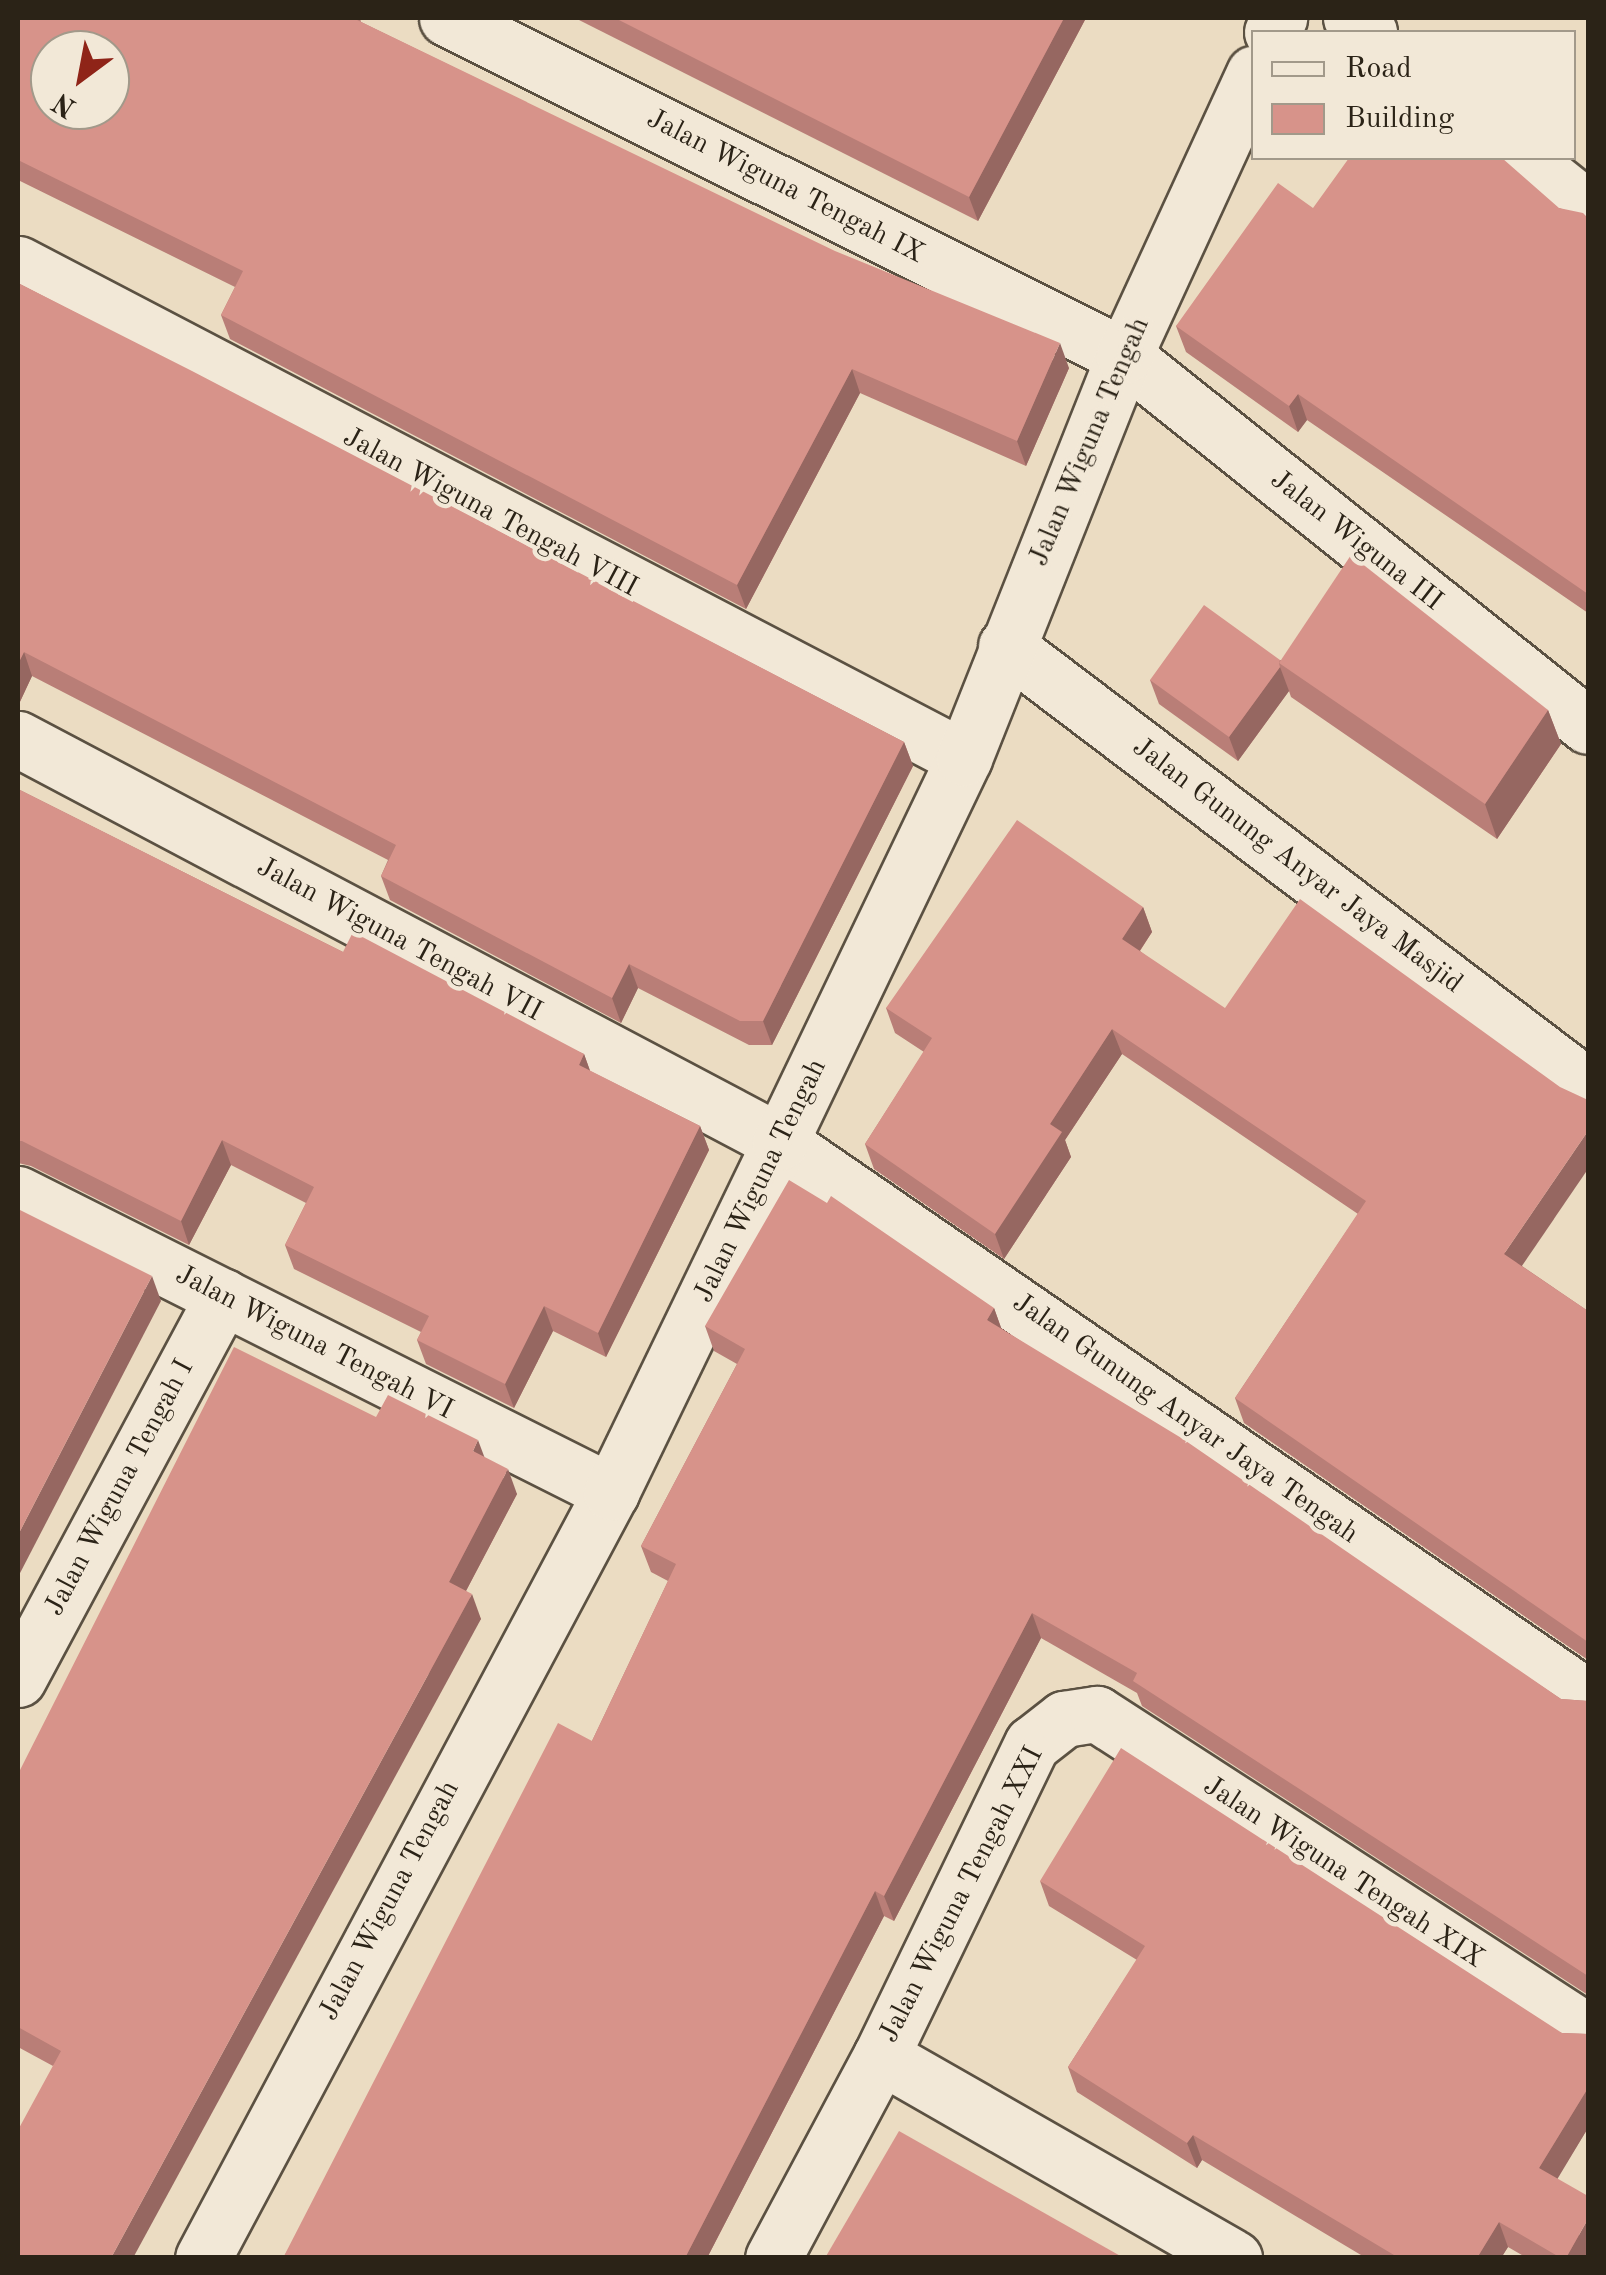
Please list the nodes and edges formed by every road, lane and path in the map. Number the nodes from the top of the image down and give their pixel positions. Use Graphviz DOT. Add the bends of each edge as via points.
graph roads {
  1 [pos="446,18"];
  2 [pos="1251,81"];
  3 [pos="1527,160"];
  4 [pos="1588,209"];
  5 [pos="18,264"];
  6 [pos="1124,356"];
  7 [pos="1006,646"];
  8 [pos="1588,726"];
  9 [pos="18,739"];
  10 [pos="964,758"];
  11 [pos="1588,1087"];
  12 [pos="780,1142"];
  13 [pos="18,1194"];
  14 [pos="223,1297"];
  15 [pos="611,1492"];
  16 [pos="21,1663"];
  17 [pos="1588,1698"];
  18 [pos="1097,1714"];
  19 [pos="1588,2032"];
  20 [pos="881,2056"];
  21 [pos="203,2258"];
  22 [pos="774,2258"];
  23 [pos="1234,2258"];
  1 -- 6 [label="street, Jalan Wiguna Tengah IX"];
  2 -- 6 [label="street, Jalan Wiguna Tengah"];
  3 -- 4 [label="street"];
  5 -- 10 [label="street, Jalan Wiguna Tengah VIII"];
  6 -- 7 [label="street, Jalan Wiguna Tengah"];
  6 -- 8 [label="street, Jalan Wiguna III"];
  7 -- 10 [label="street, Jalan Wiguna Tengah"];
  7 -- 11 [label="street, Jalan Gunung Anyar Jaya Masjid"];
  9 -- 12 [label="street, Jalan Wiguna Tengah VII"];
  10 -- 12 [label="street, Jalan Wiguna Tengah"];
  12 -- 15 [label="street, Jalan Wiguna Tengah"];
  12 -- 17 [label="street, Jalan Gunung Anyar Jaya Tengah"];
  13 -- 14 [label="street, Jalan Wiguna Tengah VI"];
  14 -- 15 [label="street, Jalan Wiguna Tengah VI"];
  14 -- 16 [label="street, Jalan Wiguna Tengah I"];
  15 -- 21 [label="street, Jalan Wiguna Tengah"];
  18 -- 19 [label="street, Jalan Wiguna Tengah XIX"];
  18 -- 20 [label="street, Jalan Wiguna Tengah XXI" via="1064,1719 1032,1744"];
  20 -- 22 [label="street, Jalan Wiguna Tengah XXI"];
  20 -- 23 [label="street, Jalan Wiguna Tengah XXI"];
}
